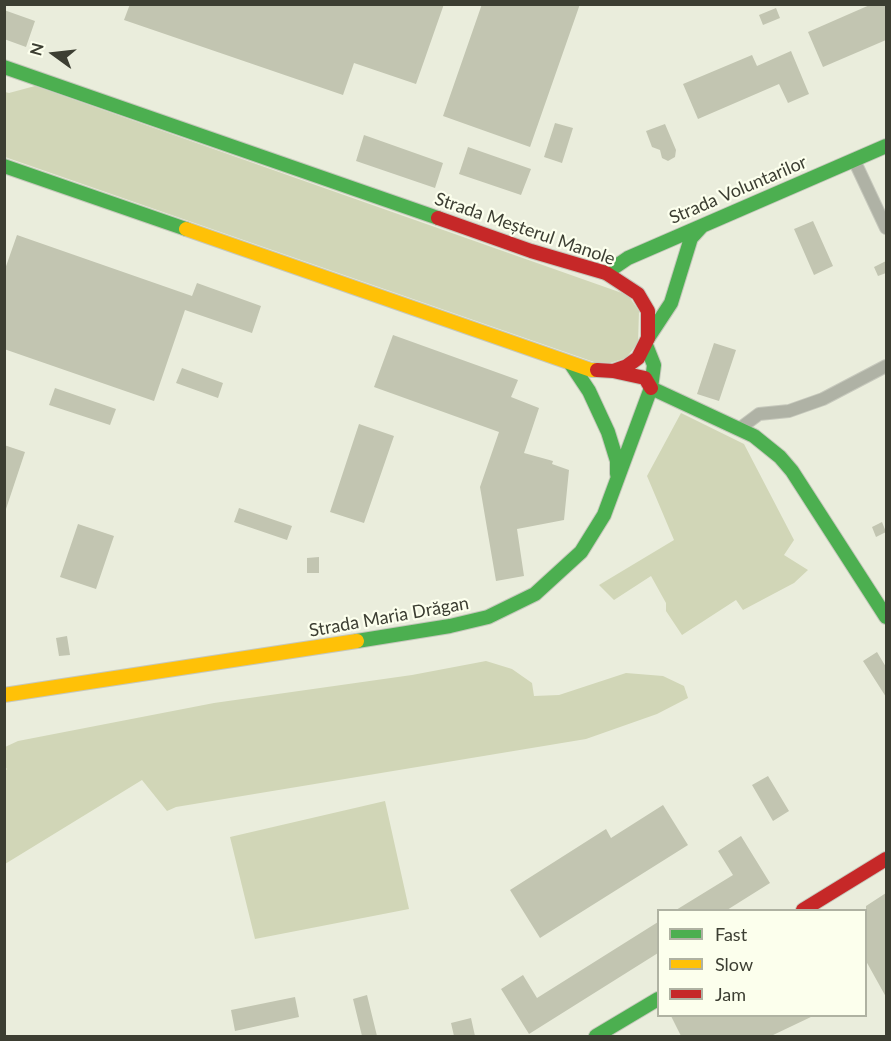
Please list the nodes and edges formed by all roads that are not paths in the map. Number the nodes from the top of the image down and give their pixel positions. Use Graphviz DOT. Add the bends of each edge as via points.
graph roads {
  1 [pos="4,67"];
  2 [pos="886,146"];
  3 [pos="854,160"];
  4 [pos="4,166"];
  5 [pos="702,225"];
  6 [pos="886,228"];
  7 [pos="606,273"];
  8 [pos="647,342"];
  9 [pos="570,364"];
  10 [pos="886,366"];
  11 [pos="613,371"];
  12 [pos="651,388"];
  13 [pos="739,429"];
  14 [pos="617,481"];
  15 [pos="886,617"];
  16 [pos="4,695"];
  17 [pos="886,860"];
  18 [pos="805,909"];
  19 [pos="657,1000"];
  20 [pos="596,1036"];
  1 -- 7 [label="main road, Strada Meșterul Manole" via="531,251"];
  2 -- 3 [label="main road, Strada Voluntarilor"];
  3 -- 5 [label="main road, Strada Voluntarilor"];
  3 -- 6 [label="street"];
  4 -- 9 [label="main road"];
  5 -- 7 [label="main road, Strada Voluntarilor" via="628,258"];
  5 -- 8 [label="main road" via="691,238 671,303"];
  7 -- 8 [label="main road, Strada Meșterul Manole" via="638,294 648,311"];
  8 -- 11 [label="main road" via="638,358"];
  8 -- 12 [label="main road, Strada Meșterul Manole" via="654,365"];
  9 -- 11 [label="main road"];
  9 -- 14 [label="main road" via="589,391 608,432 617,461"];
  10 -- 13 [label="street" via="823,399 789,411 759,414"];
  11 -- 12 [label="main road" via="645,378"];
  12 -- 13 [label="main road"];
  12 -- 14 [label="main road, Strada Maria Drăgan"];
  13 -- 15 [label="main road" via="772,449 792,471"];
  14 -- 16 [label="main road, Strada Maria Drăgan" via="595,531 565,568 535,594 488,617 381,638"];
  17 -- 18 [label="main road"];
  19 -- 20 [label="main road"];
}
